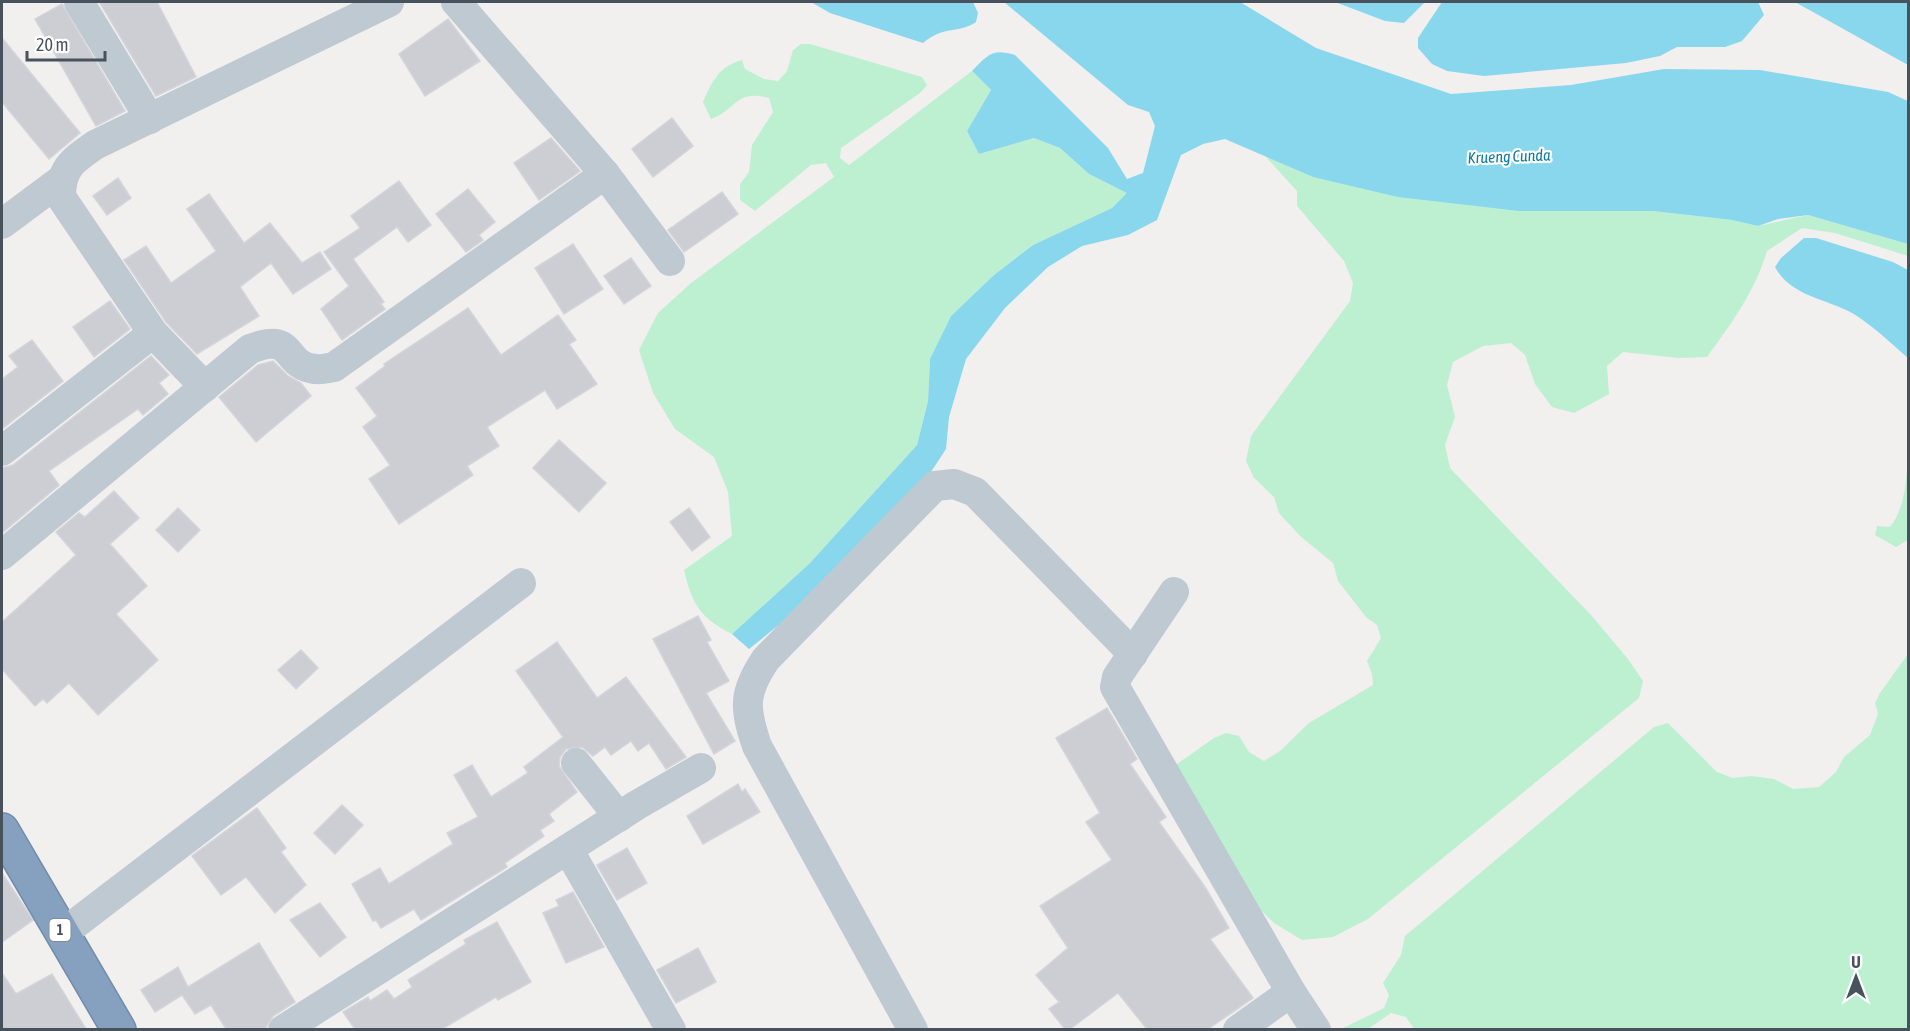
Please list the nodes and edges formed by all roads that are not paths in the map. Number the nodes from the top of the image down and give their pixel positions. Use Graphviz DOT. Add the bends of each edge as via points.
graph roads {
  1 [pos="79,2"];
  2 [pos="389,2"];
  3 [pos="456,2"];
  4 [pos="150,119"];
  5 [pos="605,174"];
  6 [pos="61,180"];
  7 [pos="2,224"];
  8 [pos="670,261"];
  9 [pos="153,333"];
  10 [pos="205,387"];
  11 [pos="2,452"];
  12 [pos="2,555"];
  13 [pos="521,583"];
  14 [pos="1174,592"];
  15 [pos="1133,654"];
  16 [pos="576,763"];
  17 [pos="701,768"];
  18 [pos="618,817"];
  19 [pos="568,849"];
  20 [pos="6,851"];
  21 [pos="62,934"];
  22 [pos="1291,992"];
  23 [pos="119,1029"];
  24 [pos="283,1029"];
  25 [pos="671,1029"];
  26 [pos="913,1029"];
  27 [pos="1238,1029"];
  28 [pos="1316,1029"];
  1 -- 4 [label="street"];
  2 -- 4 [label="street"];
  3 -- 5 [label="street"];
  4 -- 6 [label="street" via="95,145 72,161"];
  5 -- 8 [label="street"];
  5 -- 10 [label="street" via="334,367 315,369 299,364 283,345 269,342 250,349"];
  6 -- 7 [label="street"];
  6 -- 9 [label="street" via="61,197"];
  9 -- 10 [label="street"];
  9 -- 11 [label="street"];
  10 -- 12 [label="street"];
  13 -- 21 [label="street"];
  14 -- 15 [label="street"];
  15 -- 22 [label="street" via="1117,677 1115,687 1119,696"];
  15 -- 26 [label="street" via="975,492 954,484 935,486 766,659 756,674 746,699 746,715 757,746"];
  16 -- 18 [label="street"];
  17 -- 18 [label="street"];
  18 -- 19 [label="street"];
  19 -- 24 [label="street"];
  19 -- 25 [label="street"];
  20 -- 21 [label="highway, 1"];
  21 -- 23 [label="highway, 1"];
  22 -- 27 [label="street"];
  22 -- 28 [label="street"];
}
